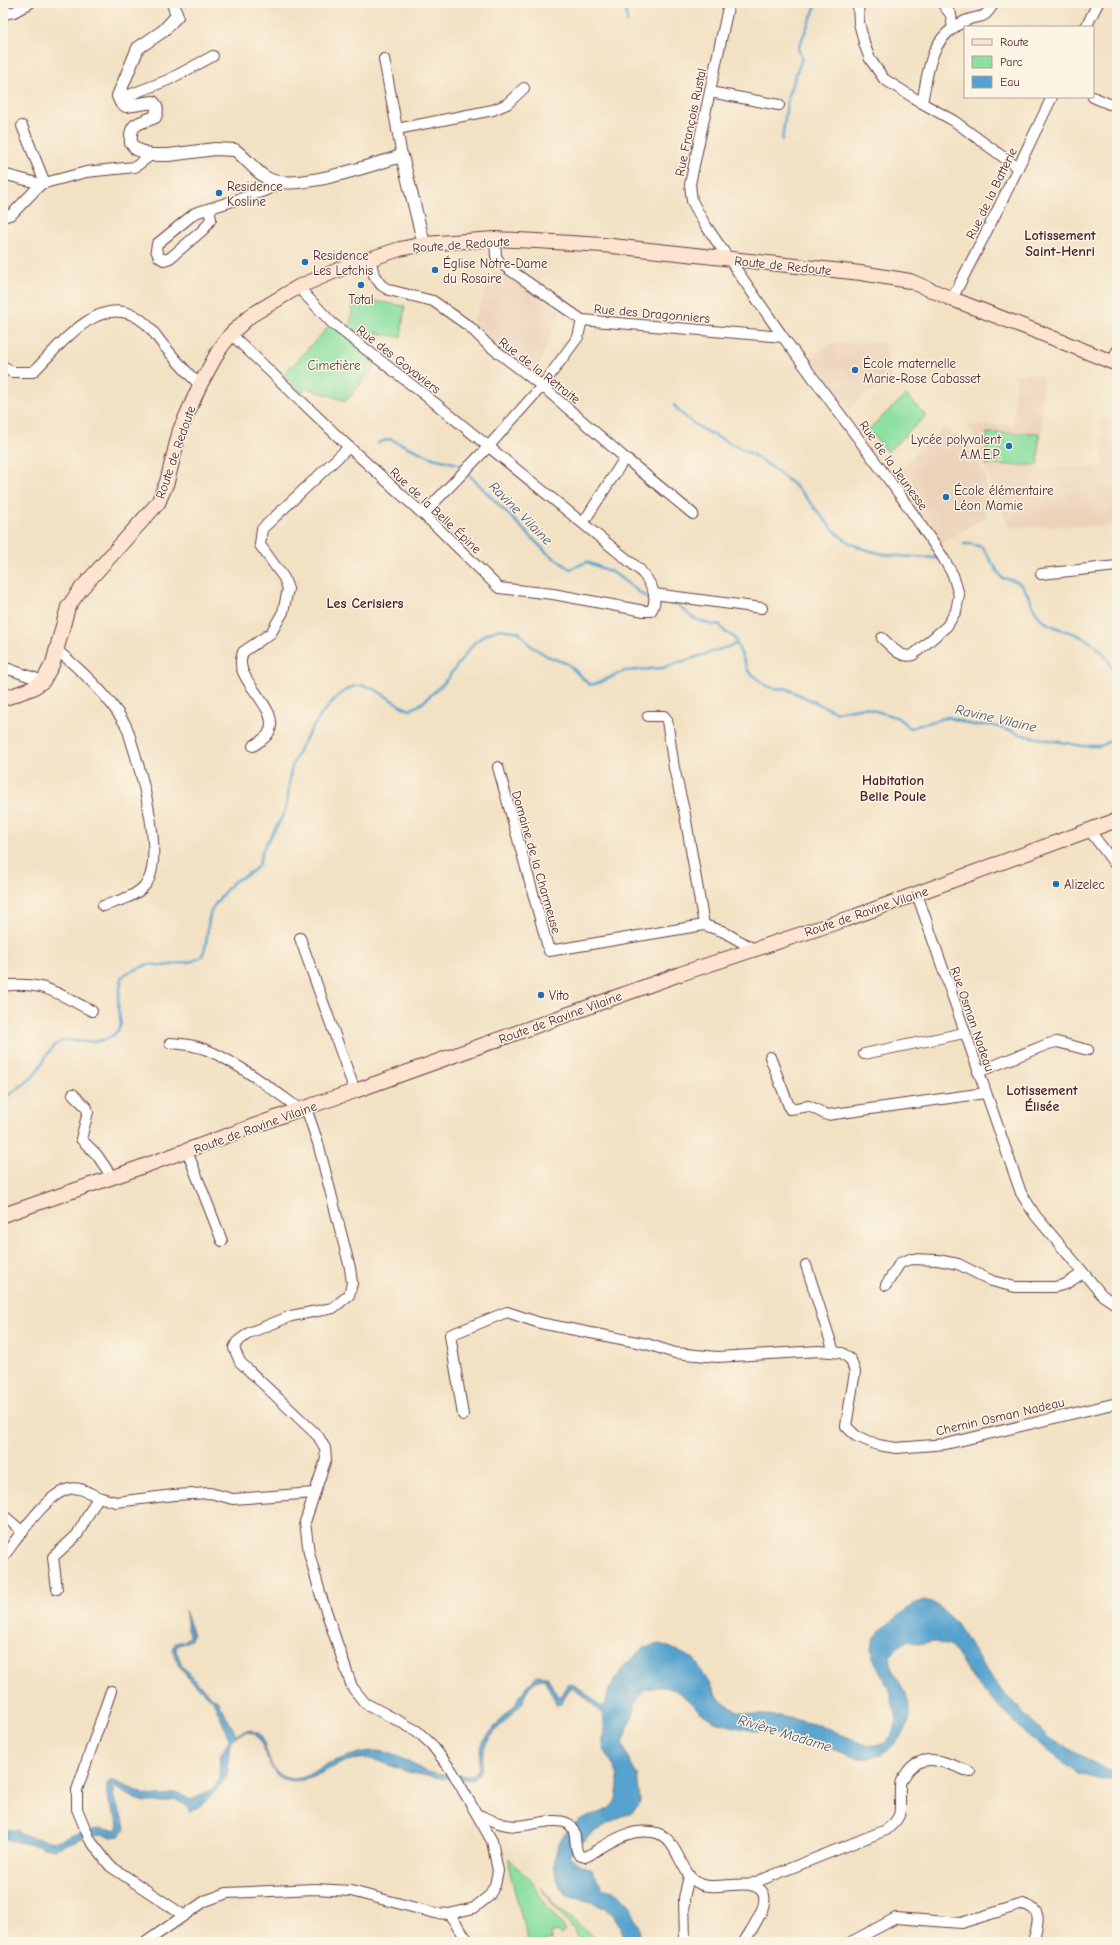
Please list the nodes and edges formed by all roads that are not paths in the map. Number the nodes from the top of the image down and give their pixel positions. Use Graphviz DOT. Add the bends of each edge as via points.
graph roads {
  1 [pos="30,3"];
  2 [pos="173,3"];
  3 [pos="729,3"];
  4 [pos="858,3"];
  5 [pos="942,3"];
  6 [pos="994,3"];
  7 [pos="1098,3"];
  8 [pos="3,14"];
  9 [pos="1086,26"];
  10 [pos="953,28"];
  11 [pos="214,56"];
  12 [pos="384,59"];
  13 [pos="524,88"];
  14 [pos="710,92"];
  15 [pos="1094,97"];
  16 [pos="1052,98"];
  17 [pos="119,99"];
  18 [pos="922,103"];
  19 [pos="1109,104"];
  20 [pos="779,105"];
  21 [pos="22,126"];
  22 [pos="397,129"];
  23 [pos="151,155"];
  24 [pos="402,156"];
  25 [pos="1018,168"];
  26 [pos="3,174"];
  27 [pos="43,184"];
  28 [pos="281,184"];
  29 [pos="209,209"];
  30 [pos="3,218"];
  31 [pos="495,239"];
  32 [pos="424,244"];
  33 [pos="370,259"];
  34 [pos="731,260"];
  35 [pos="298,286"];
  36 [pos="952,299"];
  37 [pos="582,320"];
  38 [pos="231,334"];
  39 [pos="783,337"];
  40 [pos="1116,359"];
  41 [pos="3,366"];
  42 [pos="200,385"];
  43 [pos="542,386"];
  44 [pos="349,447"];
  45 [pos="488,447"];
  46 [pos="625,458"];
  47 [pos="423,514"];
  48 [pos="693,514"];
  49 [pos="583,523"];
  50 [pos="1117,566"];
  51 [pos="1041,574"];
  52 [pos="654,594"];
  53 [pos="762,608"];
  54 [pos="882,638"];
  55 [pos="57,650"];
  56 [pos="3,667"];
  57 [pos="43,681"];
  58 [pos="3,699"];
  59 [pos="648,716"];
  60 [pos="253,746"];
  61 [pos="498,767"];
  62 [pos="1117,820"];
  63 [pos="1090,831"];
  64 [pos="1117,867"];
  65 [pos="916,894"];
  66 [pos="103,906"];
  67 [pos="704,925"];
  68 [pos="300,938"];
  69 [pos="754,949"];
  70 [pos="3,986"];
  71 [pos="92,1011"];
  72 [pos="964,1034"];
  73 [pos="170,1043"];
  74 [pos="1088,1050"];
  75 [pos="864,1054"];
  76 [pos="770,1057"];
  77 [pos="978,1072"];
  78 [pos="355,1092"];
  79 [pos="985,1093"];
  80 [pos="73,1094"];
  81 [pos="302,1109"];
  82 [pos="187,1151"];
  83 [pos="112,1177"];
  84 [pos="3,1215"];
  85 [pos="222,1241"];
  86 [pos="806,1265"];
  87 [pos="1083,1273"];
  88 [pos="886,1285"];
  89 [pos="1117,1305"];
  90 [pos="834,1352"];
  91 [pos="1117,1403"];
  92 [pos="463,1415"];
  93 [pos="314,1494"];
  94 [pos="98,1497"];
  95 [pos="3,1515"];
  96 [pos="23,1532"];
  97 [pos="3,1557"];
  98 [pos="57,1589"];
  99 [pos="111,1690"];
  100 [pos="970,1772"];
  101 [pos="478,1815"];
  102 [pos="689,1876"];
  103 [pos="751,1884"];
  104 [pos="449,1914"];
  105 [pos="184,1915"];
  106 [pos="146,1942"];
  107 [pos="469,1942"];
  108 [pos="686,1942"];
  109 [pos="744,1942"];
  110 [pos="850,1942"];
  111 [pos="1033,1942"];
  1 -- 8 [label="street" via="14,12"];
  2 -- 17 [label="street" via="177,16 163,31 138,48"];
  3 -- 14 [label="street, Rue François Rustal"];
  4 -- 18 [label="street" via="860,23 870,59 884,80"];
  5 -- 10 [label="street" via="951,15"];
  6 -- 10 [label="street" via="986,16 966,20"];
  7 -- 9 [label="street"];
  10 -- 18 [label="street" via="936,45 932,53"];
  11 -- 17 [label="street" via="168,80"];
  12 -- 22 [label="street"];
  13 -- 22 [label="street" via="507,104 493,110"];
  14 -- 20 [label="street"];
  14 -- 34 [label="street, Rue François Rustal" via="690,184 692,201"];
  15 -- 19 [label="street"];
  16 -- 25 [label="street, Rue de la Batterie"];
  17 -- 23 [label="street" via="121,104 126,106 153,102 157,106 158,112 155,117 135,124 130,134 131,143 136,150"];
  18 -- 25 [label="street" via="954,121"];
  21 -- 27 [label="street"];
  22 -- 24 [label="street"];
  23 -- 27 [label="street" via="135,168 86,172"];
  23 -- 28 [label="street" via="235,150 265,177"];
  24 -- 28 [label="street" via="309,182"];
  24 -- 32 [label="street"];
  25 -- 36 [label="street, Rue de la Batterie"];
  26 -- 27 [label="street"];
  27 -- 30 [label="street" via="12,214"];
  28 -- 29 [label="street"];
  29 -- 29 [label="street" via="211,219 204,229 174,256 164,260 159,257 157,244 192,215"];
  31 -- 32 [label="main road, Route de Redoute"];
  31 -- 34 [label="main road, Route de Redoute" via="603,245"];
  31 -- 37 [label="street" via="496,256 500,263"];
  32 -- 33 [label="main road, Route de Redoute"];
  33 -- 35 [label="main road, Route de Redoute"];
  33 -- 43 [label="street, Rue de la Retraite" via="374,275 381,285 389,290 432,301 470,327 487,344"];
  34 -- 36 [label="main road, Route de Redoute" via="861,273 910,281"];
  34 -- 39 [label="street, Rue de la Jeunesse"];
  35 -- 38 [label="main road, Route de Redoute" via="250,316"];
  35 -- 45 [label="street, Rue des Goyaviers" via="332,324"];
  36 -- 40 [label="main road, Route de Redoute"];
  37 -- 39 [label="street, Rue des Dragonniers"];
  37 -- 43 [label="street, Rue des Dragonniers" via="578,337"];
  38 -- 42 [label="main road, Route de Redoute"];
  38 -- 44 [label="street, Rue de la Belle Épine"];
  39 -- 54 [label="street, Rue de la Jeunesse" via="900,495 953,575 959,595 956,611 947,626 913,655 907,657"];
  41 -- 42 [label="street" via="12,372 33,372 70,333 92,318 108,312 128,314 145,323 182,368"];
  42 -- 55 [label="main road, Route de Redoute" via="180,430 167,482 158,503 80,590 68,607"];
  43 -- 45 [label="street, Rue des Dragonniers"];
  43 -- 46 [label="street, Rue de la Retraite"];
  44 -- 47 [label="street, Rue de la Belle Épine"];
  44 -- 60 [label="street" via="262,529 260,545 284,578 288,589 283,612 271,633 243,652 240,662 244,675 265,706 270,722 268,734"];
  45 -- 47 [label="street, Rue des Dragonniers"];
  45 -- 49 [label="street, Rue des Goyaviers"];
  46 -- 48 [label="street, Rue de la Retraite"];
  46 -- 49 [label="street"];
  47 -- 52 [label="street, Rue de la Belle Épine" via="499,588 553,594 644,611 650,611 654,604"];
  49 -- 52 [label="street, Rue des Goyaviers" via="640,570 649,581"];
  50 -- 51 [label="street"];
  52 -- 53 [label="street"];
  55 -- 57 [label="main road, Route de Redoute"];
  55 -- 66 [label="street" via="80,669 126,724 140,769 148,807 153,859 146,883 126,898"];
  56 -- 57 [label="street"];
  57 -- 58 [label="main road" via="33,688"];
  59 -- 67 [label="street" via="664,716 667,720"];
  61 -- 67 [label="street, Domaine de la Charmeuse" via="549,951"];
  62 -- 63 [label="main road, Route de Ravine Vilaine"];
  63 -- 64 [label="street"];
  63 -- 65 [label="main road, Route de Ravine Vilaine"];
  65 -- 69 [label="main road, Route de Ravine Vilaine"];
  65 -- 72 [label="street, Rue Osman Nadeau"];
  67 -- 69 [label="street" via="722,931"];
  68 -- 78 [label="street"];
  69 -- 78 [label="main road, Route de Ravine Vilaine" via="522,1030"];
  70 -- 71 [label="street" via="18,983 42,986"];
  72 -- 75 [label="street"];
  72 -- 77 [label="street, Rue Osman Nadeau"];
  73 -- 81 [label="street" via="192,1045 208,1050"];
  74 -- 77 [label="street" via="1057,1042"];
  76 -- 79 [label="street" via="790,1109 809,1106 827,1114"];
  77 -- 79 [label="street, Rue Osman Nadeau"];
  78 -- 81 [label="main road, Route de Ravine Vilaine"];
  79 -- 87 [label="street, Rue Osman Nadeau" via="1021,1193 1035,1215"];
  80 -- 83 [label="street" via="88,1112 81,1139 97,1155"];
  81 -- 82 [label="main road, Route de Ravine Vilaine"];
  81 -- 93 [label="street" via="318,1143 350,1268 352,1283 349,1295 333,1308 291,1316 249,1333 237,1342 234,1348 240,1362 318,1436 325,1448 326,1459"];
  82 -- 83 [label="main road, Route de Ravine Vilaine"];
  82 -- 85 [label="street"];
  83 -- 84 [label="main road, Route de Ravine Vilaine"];
  86 -- 90 [label="street"];
  87 -- 88 [label="street" via="1066,1284 1055,1287 1015,1287 992,1281 958,1264 910,1259 900,1263"];
  87 -- 89 [label="street, Rue Osman Nadeau" via="1102,1295"];
  90 -- 91 [label="street, Chemin Osman Nadeau" via="842,1352 851,1360 855,1372 846,1426 856,1436 878,1445 896,1448 946,1444"];
  90 -- 92 [label="street" via="819,1350 717,1357 675,1353 648,1344 540,1323 507,1312 450,1335"];
  93 -- 94 [label="street" via="233,1499 210,1493 116,1502"];
  93 -- 101 [label="street" via="305,1522 309,1553 352,1687 365,1703 416,1731 431,1744 452,1772"];
  94 -- 96 [label="street" via="79,1489 62,1491 48,1501"];
  94 -- 98 [label="street" via="77,1535 53,1557"];
  95 -- 96 [label="street"];
  96 -- 97 [label="street"];
  99 -- 105 [label="street" via="77,1790 77,1809 90,1840 110,1866"];
  100 -- 103 [label="street" via="936,1760 918,1762 901,1781 902,1810 895,1824 886,1830"];
  101 -- 102 [label="street" via="504,1825 518,1826 550,1821 566,1823 575,1834 575,1850 585,1857 624,1834 653,1832 666,1838"];
  101 -- 104 [label="street" via="492,1841 498,1871 495,1885 489,1896 474,1908"];
  102 -- 103 [label="street" via="700,1884 712,1886"];
  102 -- 108 [label="street" via="684,1898"];
  103 -- 109 [label="street" via="759,1887 764,1894 765,1903"];
  104 -- 105 [label="street" via="435,1913 351,1891 314,1889 227,1893 205,1901"];
  104 -- 107 [label="street"];
  105 -- 106 [label="street"];
  110 -- 111 [label="street" via="896,1918 961,1923 1023,1904 1032,1906 1037,1913 1038,1923"];
}
